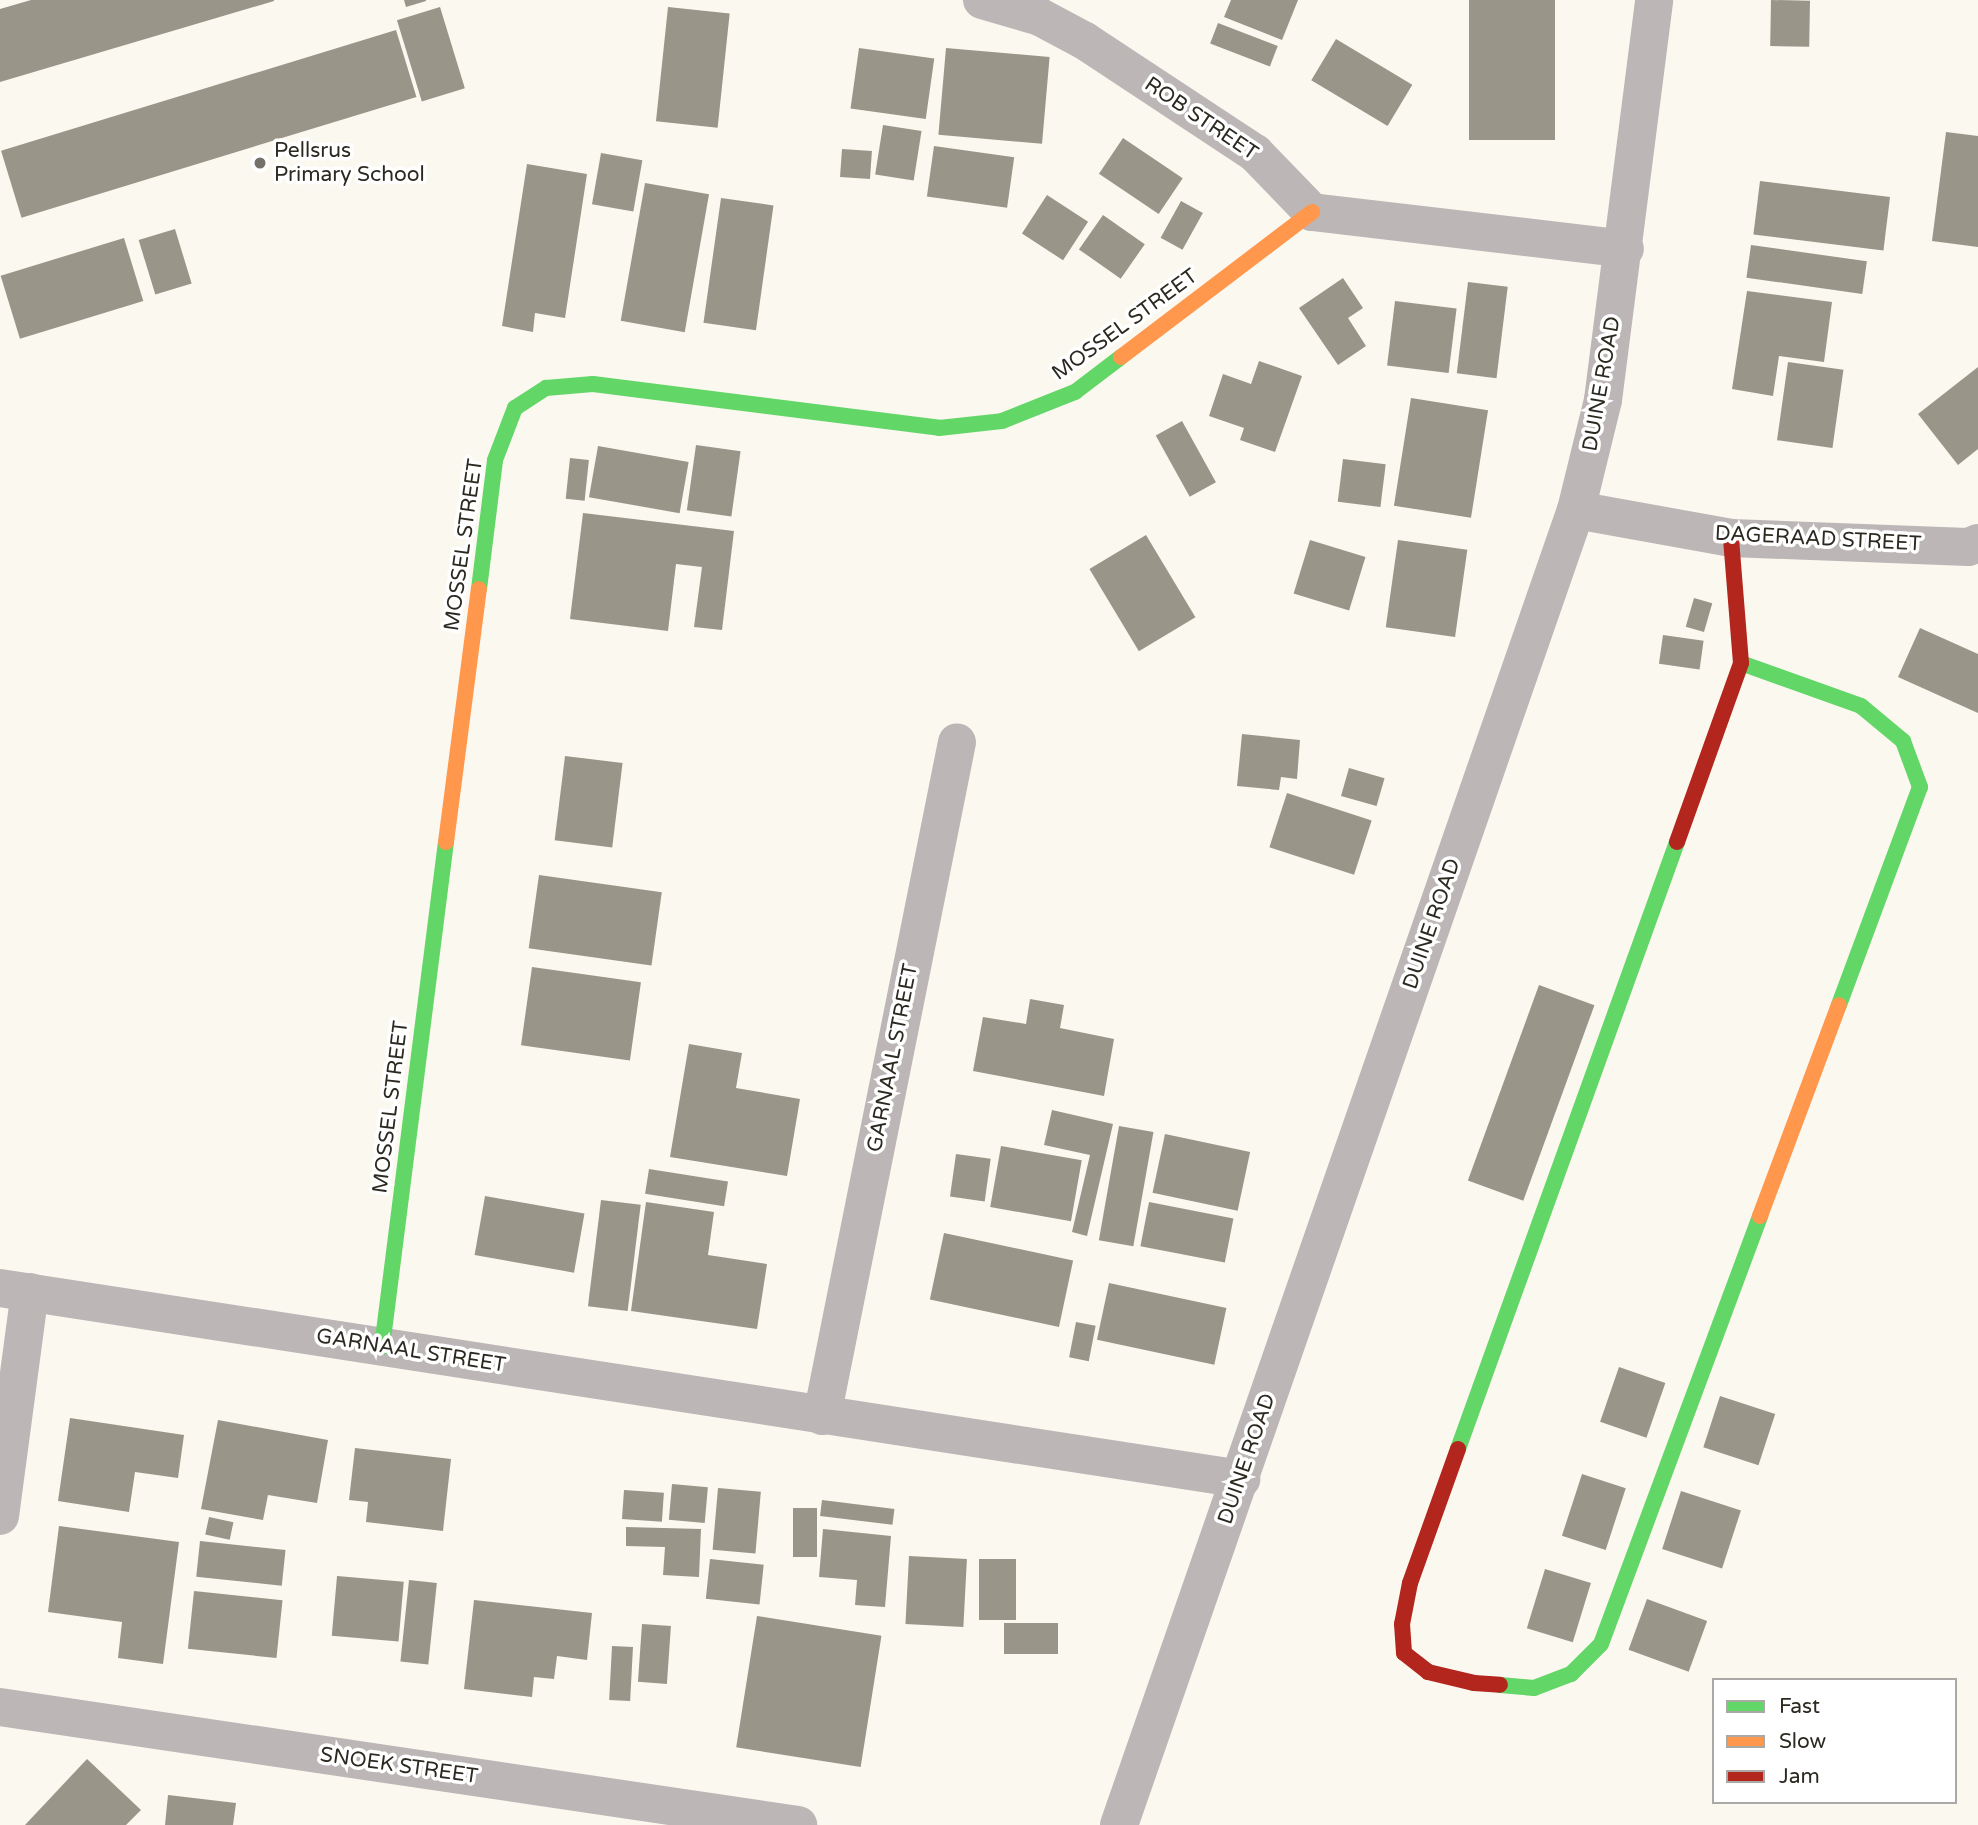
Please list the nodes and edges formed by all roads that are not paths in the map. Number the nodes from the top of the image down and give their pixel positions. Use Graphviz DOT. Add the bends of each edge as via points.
graph roads {
  1 [pos="982,0"];
  2 [pos="1654,0"];
  3 [pos="1312,212"];
  4 [pos="1625,249"];
  5 [pos="1576,510"];
  6 [pos="1731,538"];
  7 [pos="1978,543"];
  8 [pos="1741,663"];
  9 [pos="957,742"];
  10 [pos="15,1290"];
  11 [pos="382,1347"];
  12 [pos="822,1416"];
  13 [pos="1241,1479"];
  14 [pos="0,1516"];
  15 [pos="0,1707"];
  16 [pos="798,1825"];
  17 [pos="1119,1825"];
  1 -- 3 [label="street, ROB STREET" via="1040,17 1085,41 1255,153"];
  2 -- 4 [label="street, DUINE ROAD"];
  3 -- 4 [label="street"];
  3 -- 11 [label="street, MOSSEL STREET" via="1075,392 1002,421 939,428 593,384 546,388 515,408 495,460"];
  4 -- 5 [label="street, DUINE ROAD" via="1603,400"];
  5 -- 6 [label="street, DAGERAAD STREET"];
  5 -- 13 [label="street, DUINE ROAD"];
  6 -- 7 [label="street, DAGERAAD STREET" via="1968,547"];
  6 -- 8 [label="street"];
  8 -- 8 [label="street" via="1410,1583 1402,1623 1404,1653 1428,1672 1474,1683 1534,1688 1571,1674 1601,1644 1920,787 1903,741 1861,706"];
  9 -- 12 [label="street, GARNAAL STREET"];
  10 -- 11 [label="street, GARNAAL STREET"];
  10 -- 14 [label="street"];
  11 -- 12 [label="street, GARNAAL STREET"];
  12 -- 13 [label="street, GARNAAL STREET"];
  13 -- 17 [label="street, DUINE ROAD"];
  15 -- 16 [label="street, SNOEK STREET"];
}
